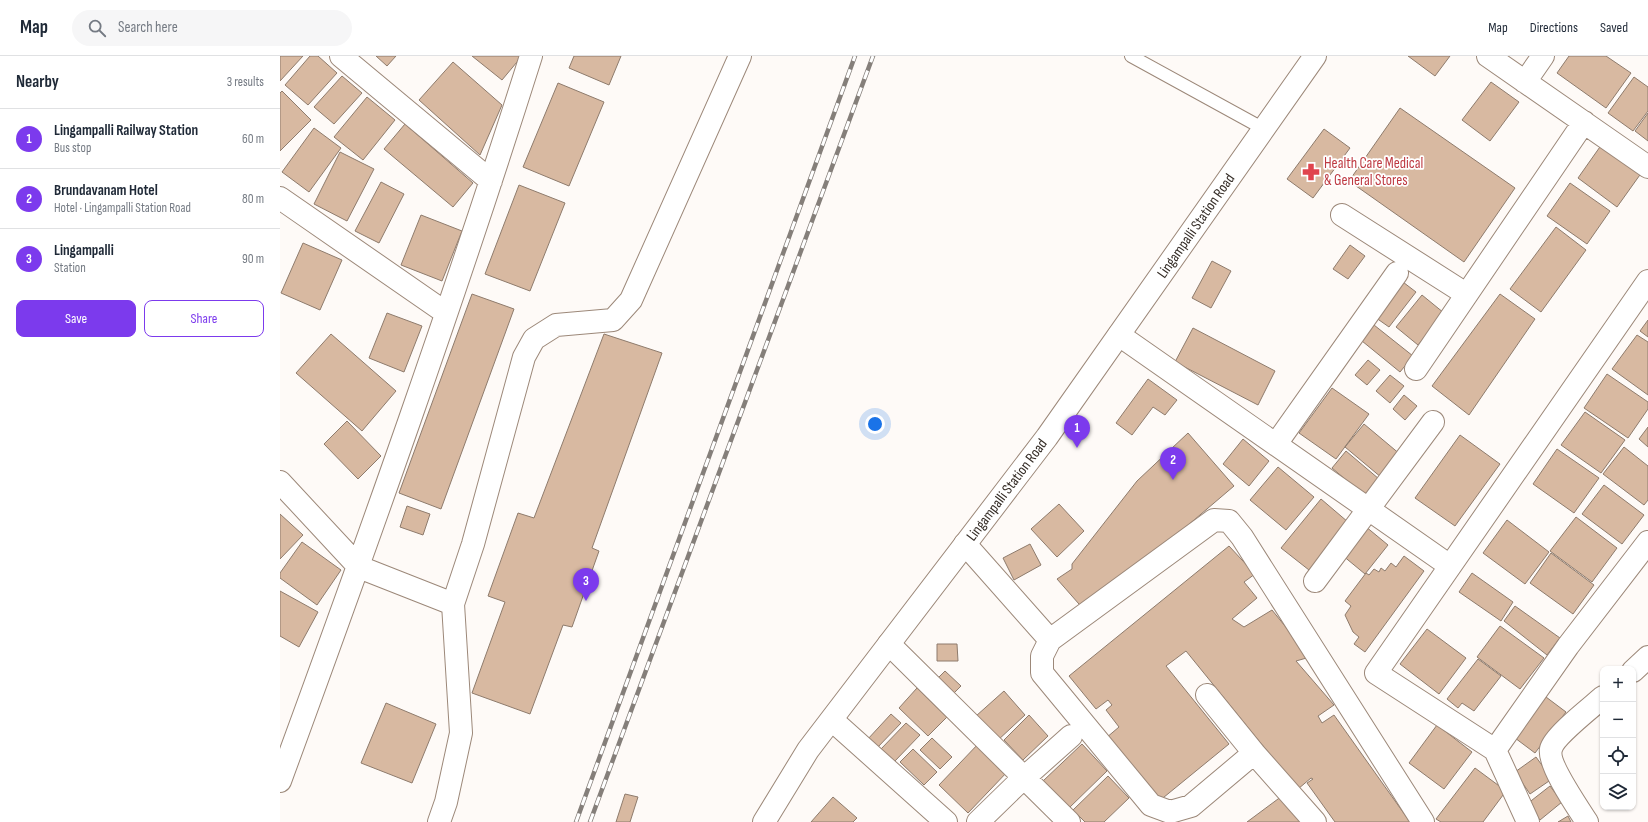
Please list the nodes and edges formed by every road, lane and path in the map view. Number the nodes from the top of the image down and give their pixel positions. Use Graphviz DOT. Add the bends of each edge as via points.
graph roads {
  1 [pos="341,56"];
  2 [pos="531,56"];
  3 [pos="740,56"];
  4 [pos="1131,56"];
  5 [pos="1315,56"];
  6 [pos="1488,56"];
  7 [pos="1543,56"];
  8 [pos="1525,82"];
  9 [pos="1584,122"];
  10 [pos="1264,129"];
  11 [pos="1648,167"];
  12 [pos="492,181"];
  13 [pos="280,198"];
  14 [pos="1342,215"];
  15 [pos="1397,273"];
  16 [pos="1648,281"];
  17 [pos="1466,294"];
  18 [pos="446,313"];
  19 [pos="1119,335"];
  20 [pos="1416,369"];
  21 [pos="1433,422"];
  22 [pos="1276,444"];
  23 [pos="280,482"];
  24 [pos="1369,509"];
  25 [pos="1648,542"];
  26 [pos="965,544"];
  27 [pos="1450,566"];
  28 [pos="359,567"];
  29 [pos="1315,581"];
  30 [pos="453,604"];
  31 [pos="1050,640"];
  32 [pos="889,644"];
  33 [pos="1648,657"];
  34 [pos="1636,668"];
  35 [pos="1208,695"];
  36 [pos="1600,700"];
  37 [pos="832,720"];
  38 [pos="1071,736"];
  39 [pos="1495,750"];
  40 [pos="1254,753"];
  41 [pos="1024,778"];
  42 [pos="280,781"];
  43 [pos="439,822"];
  44 [pos="764,822"];
  45 [pos="946,822"];
  46 [pos="978,822"];
  47 [pos="1069,822"];
  48 [pos="1315,822"];
  49 [pos="1423,822"];
  50 [pos="1528,822"];
  51 [pos="1586,822"];
  1 -- 12 [label="street"];
  2 -- 12 [label="street"];
  3 -- 30 [label="street" via="631,300 613,320 556,325 534,339 524,358 473,544"];
  4 -- 10 [label="lane"];
  5 -- 10 [label="street, Lingampalli Station Road"];
  6 -- 8 [label="street"];
  7 -- 8 [label="street"];
  8 -- 9 [label="street"];
  9 -- 11 [label="street"];
  9 -- 17 [label="street"];
  10 -- 19 [label="street, Lingampalli Station Road"];
  12 -- 18 [label="street"];
  13 -- 18 [label="street"];
  14 -- 17 [label="street"];
  15 -- 22 [label="street"];
  16 -- 27 [label="street"];
  17 -- 20 [label="street"];
  18 -- 28 [label="street"];
  19 -- 22 [label="street"];
  19 -- 26 [label="street, Lingampalli Station Road"];
  21 -- 24 [label="street"];
  22 -- 24 [label="street"];
  23 -- 28 [label="street"];
  24 -- 27 [label="street"];
  24 -- 29 [label="street"];
  25 -- 39 [label="street" via="1568,646"];
  26 -- 31 [label="street"];
  26 -- 32 [label="street, Lingampalli Station Road"];
  27 -- 39 [label="street" via="1376,672"];
  28 -- 30 [label="street"];
  28 -- 42 [label="street"];
  30 -- 43 [label="street" via="461,733"];
  31 -- 40 [label="street" via="1042,656 1042,673 1151,805 1170,812 1191,806"];
  31 -- 49 [label="street" via="1214,520 1229,521 1246,543"];
  32 -- 37 [label="street, Lingampalli Station Road"];
  32 -- 41 [label="street"];
  33 -- 34 [label="street"];
  35 -- 40 [label="street"];
  36 -- 51 [label="street" via="1567,729 1551,748 1551,759 1556,770"];
  37 -- 44 [label="street, Lingampalli Station Road" via="808,750"];
  37 -- 45 [label="street"];
  38 -- 41 [label="street"];
  39 -- 50 [label="street"];
  40 -- 48 [label="street"];
  41 -- 46 [label="street"];
  41 -- 47 [label="street"];
}
